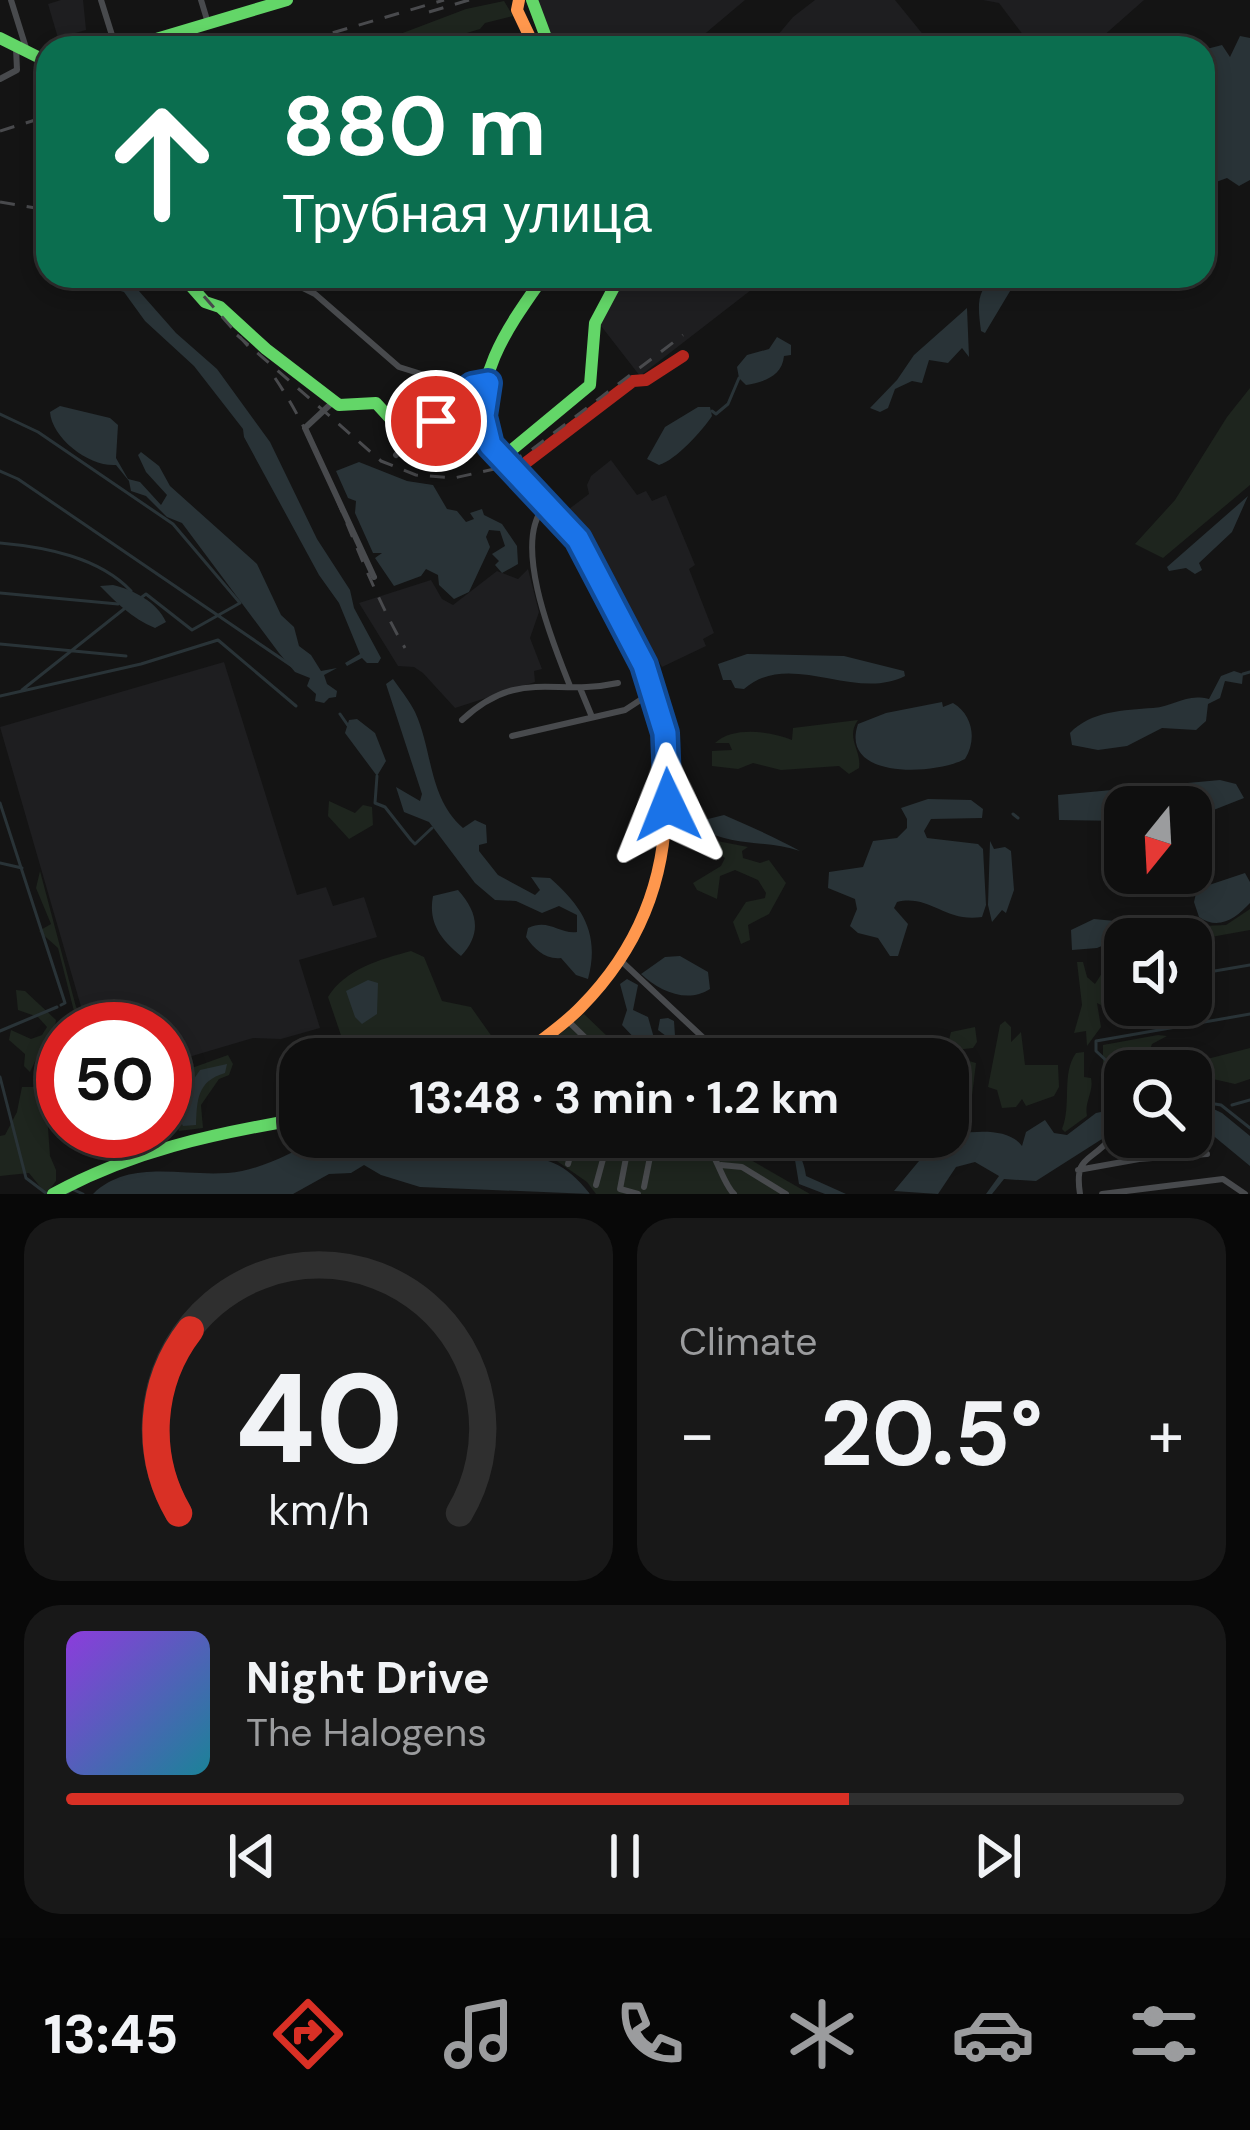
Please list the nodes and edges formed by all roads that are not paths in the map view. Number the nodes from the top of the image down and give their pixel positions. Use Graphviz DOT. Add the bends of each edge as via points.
graph roads {
  1 [pos="11,0"];
  2 [pos="101,0"];
  3 [pos="201,0"];
  4 [pos="287,0"];
  5 [pos="521,0"];
  6 [pos="532,0"];
  7 [pos="208,23"];
  8 [pos="112,36"];
  9 [pos="165,36"];
  10 [pos="535,36"];
  11 [pos="540,36"];
  12 [pos="0,38"];
  13 [pos="21,51"];
  14 [pos="36,57"];
  15 [pos="0,80"];
  16 [pos="193,288"];
  17 [pos="303,288"];
  18 [pos="536,288"];
  19 [pos="614,288"];
  20 [pos="683,356"];
  21 [pos="488,383"];
  22 [pos="459,398"];
  23 [pos="334,401"];
  24 [pos="409,439"];
  25 [pos="396,455"];
  26 [pos="502,458"];
  27 [pos="515,471"];
  28 [pos="547,504"];
  29 [pos="374,577"];
  30 [pos="617,682"];
  31 [pos="570,686"];
  32 [pos="580,688"];
  33 [pos="654,691"];
  34 [pos="592,717"];
  35 [pos="462,720"];
  36 [pos="512,736"];
  37 [pos="619,959"];
  38 [pos="568,1021"];
  39 [pos="548,1038"];
  40 [pos="585,1038"];
  41 [pos="704,1038"];
  42 [pos="279,1123"];
  43 [pos="1104,1146"];
  44 [pos="570,1158"];
  45 [pos="603,1158"];
  46 [pos="626,1158"];
  47 [pos="649,1158"];
  48 [pos="716,1158"];
  49 [pos="1153,1158"];
  50 [pos="568,1164"];
  51 [pos="721,1165"];
  52 [pos="1078,1170"];
  53 [pos="596,1185"];
  54 [pos="641,1191"];
  55 [pos="53,1194"];
  56 [pos="734,1194"];
  57 [pos="786,1194"];
  58 [pos="1080,1194"];
  59 [pos="1102,1194"];
  60 [pos="1245,1194"];
  1 -- 13 [label="street"];
  2 -- 8 [label="street"];
  3 -- 7 [label="street"];
  4 -- 7 [label="main road"];
  5 -- 10 [label="main road" via="518,10"];
  6 -- 11 [label="main road"];
  7 -- 9 [label="main road"];
  12 -- 13 [label="main road"];
  13 -- 14 [label="main road"];
  13 -- 15 [label="street" via="16,70"];
  16 -- 23 [label="main road"];
  17 -- 22 [label="street" via="399,367"];
  18 -- 21 [label="main road" via="503,339"];
  19 -- 26 [label="main road" via="595,323 590,385"];
  20 -- 27 [label="main road" via="633,381"];
  21 -- 22 [label="street"];
  21 -- 26 [label="main road" via="485,431"];
  22 -- 24 [label="street"];
  23 -- 24 [label="main road" via="348,408 378,404"];
  23 -- 29 [label="street" via="305,430"];
  24 -- 25 [label="street"];
  26 -- 27 [label="main road"];
  27 -- 28 [label="main road"];
  28 -- 31 [label="street" via="538,514 532,560"];
  28 -- 33 [label="main road" via="588,555"];
  30 -- 32 [label="street"];
  31 -- 32 [label="street"];
  31 -- 35 [label="street" via="530,685 481,700"];
  32 -- 34 [label="street"];
  33 -- 34 [label="street" via="625,710"];
  33 -- 37 [label="main road" via="667,748 667,824 649,898"];
  34 -- 36 [label="street"];
  37 -- 38 [label="main road"];
  37 -- 41 [label="street"];
  38 -- 39 [label="main road"];
  38 -- 40 [label="street"];
  42 -- 55 [label="main road" via="149,1148"];
  43 -- 52 [label="street"];
  44 -- 50 [label="street"];
  45 -- 53 [label="street"];
  46 -- 54 [label="street" via="620,1189"];
  47 -- 54 [label="street"];
  48 -- 51 [label="street"];
  49 -- 52 [label="street"];
  51 -- 56 [label="street"];
  51 -- 57 [label="street" via="742,1167"];
  52 -- 58 [label="street"];
  59 -- 60 [label="street" via="1222,1179"];
}
